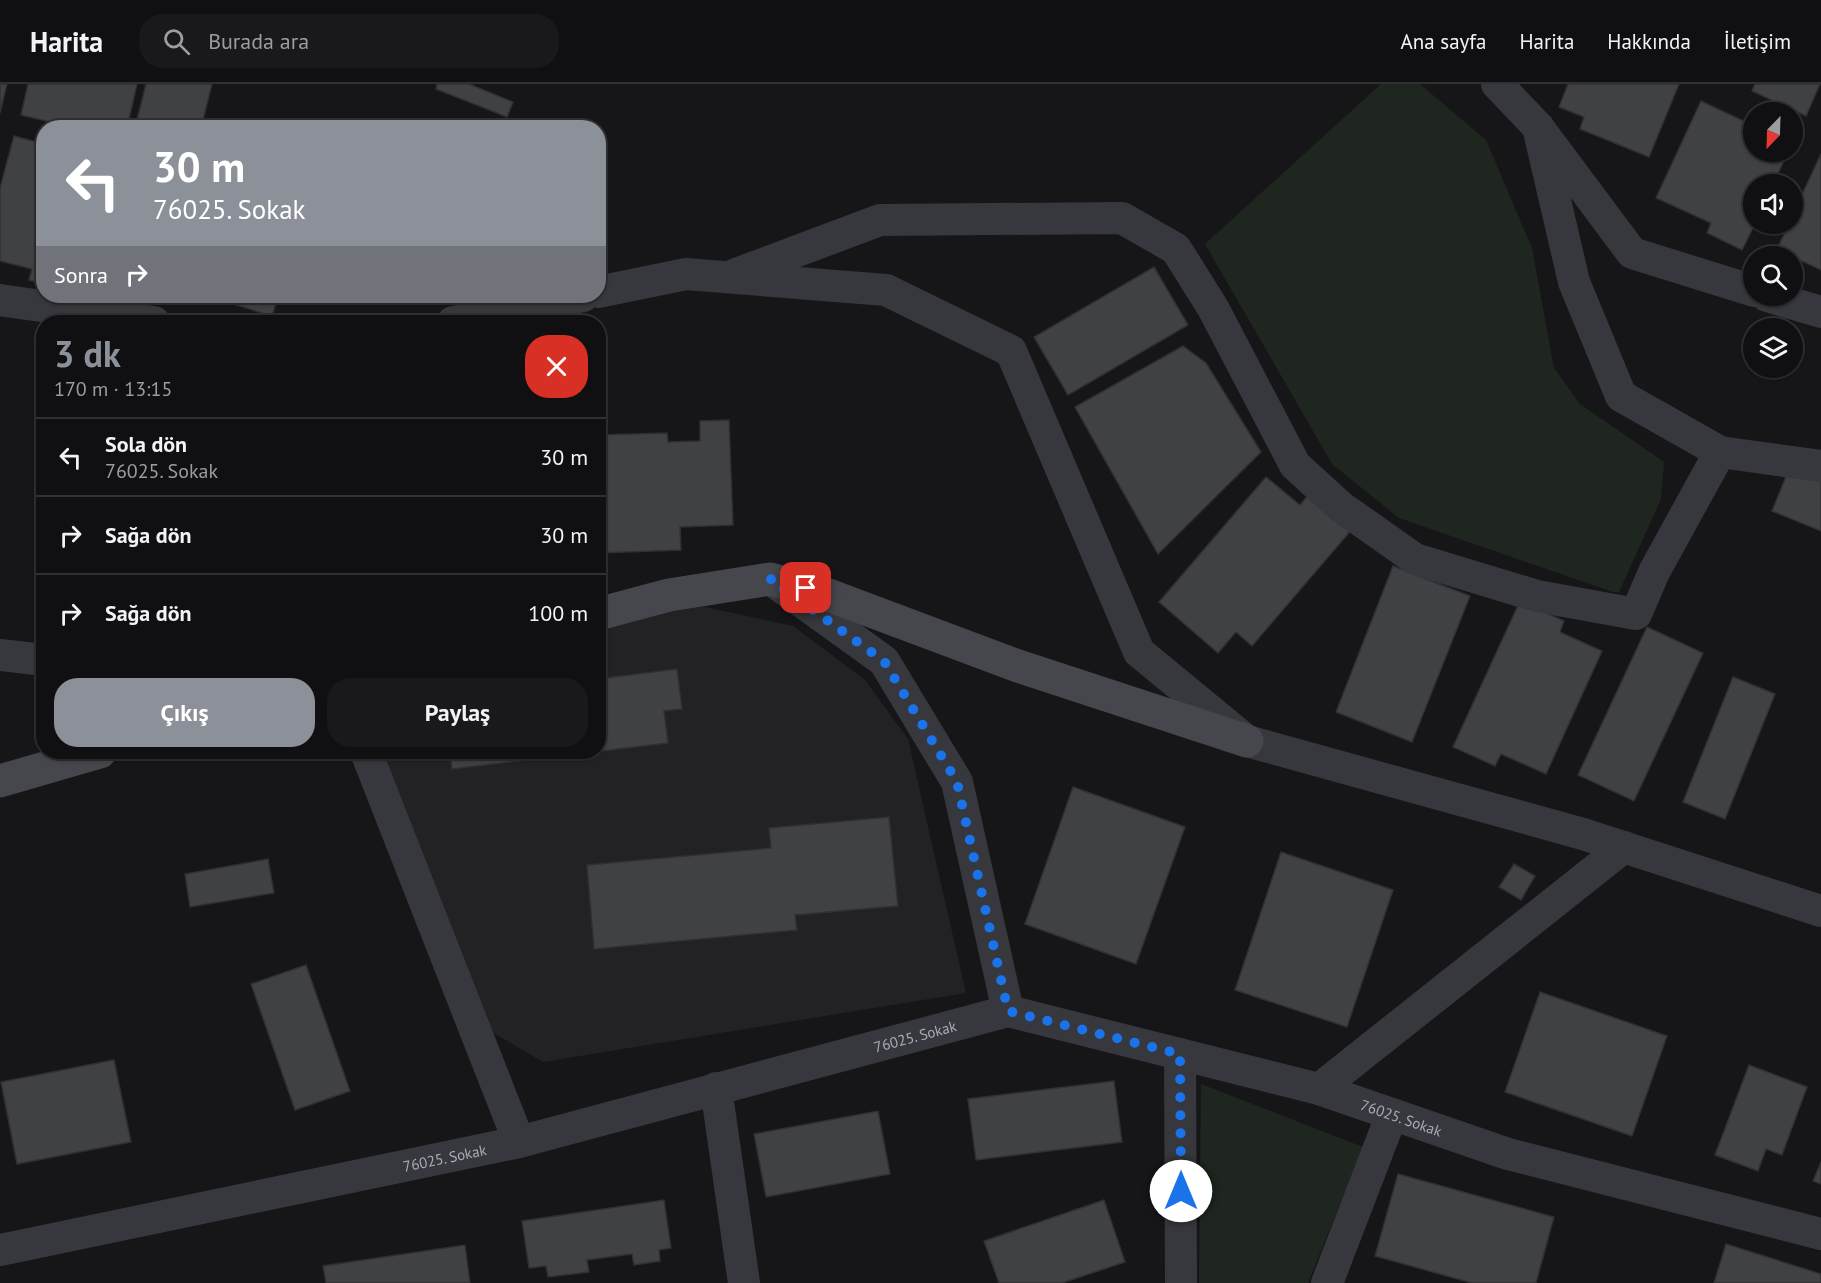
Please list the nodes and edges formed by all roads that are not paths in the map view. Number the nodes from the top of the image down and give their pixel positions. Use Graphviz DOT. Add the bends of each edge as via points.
graph roads {
  1 [pos="1497,84"];
  2 [pos="1538,127"];
  3 [pos="727,277"];
  4 [pos="1743,288"];
  5 [pos="606,290"];
  6 [pos="0,300"];
  7 [pos="548,303"];
  8 [pos="1801,306"];
  9 [pos="1821,312"];
  10 [pos="105,315"];
  11 [pos="488,315"];
  12 [pos="1720,452"];
  13 [pos="1821,466"];
  14 [pos="770,579"];
  15 [pos="606,612"];
  16 [pos="0,655"];
  17 [pos="36,659"];
  18 [pos="1247,741"];
  19 [pos="76,759"];
  20 [pos="369,759"];
  21 [pos="0,781"];
  22 [pos="1624,847"];
  23 [pos="1821,911"];
  24 [pos="1008,1011"];
  25 [pos="1180,1054"];
  26 [pos="716,1088"];
  27 [pos="1319,1089"];
  28 [pos="1392,1114"];
  29 [pos="519,1142"];
  30 [pos="1821,1234"];
  31 [pos="0,1250"];
  32 [pos="744,1283"];
  33 [pos="1181,1283"];
  34 [pos="1328,1283"];
  1 -- 2 [label="street"];
  2 -- 4 [label="street" via="1632,253"];
  2 -- 12 [label="street" via="1574,282 1621,396"];
  3 -- 5 [label="street" via="686,274"];
  3 -- 12 [label="street" via="880,220 1122,218 1176,249 1213,308 1295,465 1341,507 1415,559 1537,596 1636,614 1654,572"];
  3 -- 18 [label="street" via="886,290 1011,351 1139,652"];
  6 -- 10 [label="street"];
  7 -- 11 [label="street"];
  8 -- 9 [label="street"];
  12 -- 13 [label="street"];
  14 -- 15 [label="street" via="669,596"];
  14 -- 18 [label="street" via="823,592 1018,666"];
  14 -- 24 [label="street" via="884,661 957,782"];
  16 -- 17 [label="street"];
  18 -- 22 [label="street"];
  19 -- 21 [label="street"];
  20 -- 29 [label="street"];
  22 -- 23 [label="street"];
  22 -- 27 [label="street"];
  24 -- 25 [label="street, 76025. Sokak"];
  24 -- 26 [label="street, 76025. Sokak"];
  25 -- 27 [label="street, 76025. Sokak"];
  25 -- 33 [label="street"];
  26 -- 29 [label="street, 76025. Sokak"];
  26 -- 32 [label="street"];
  27 -- 28 [label="street, 76025. Sokak"];
  28 -- 30 [label="street, 76025. Sokak" via="1508,1155"];
  28 -- 34 [label="street"];
  29 -- 31 [label="street, 76025. Sokak"];
}
